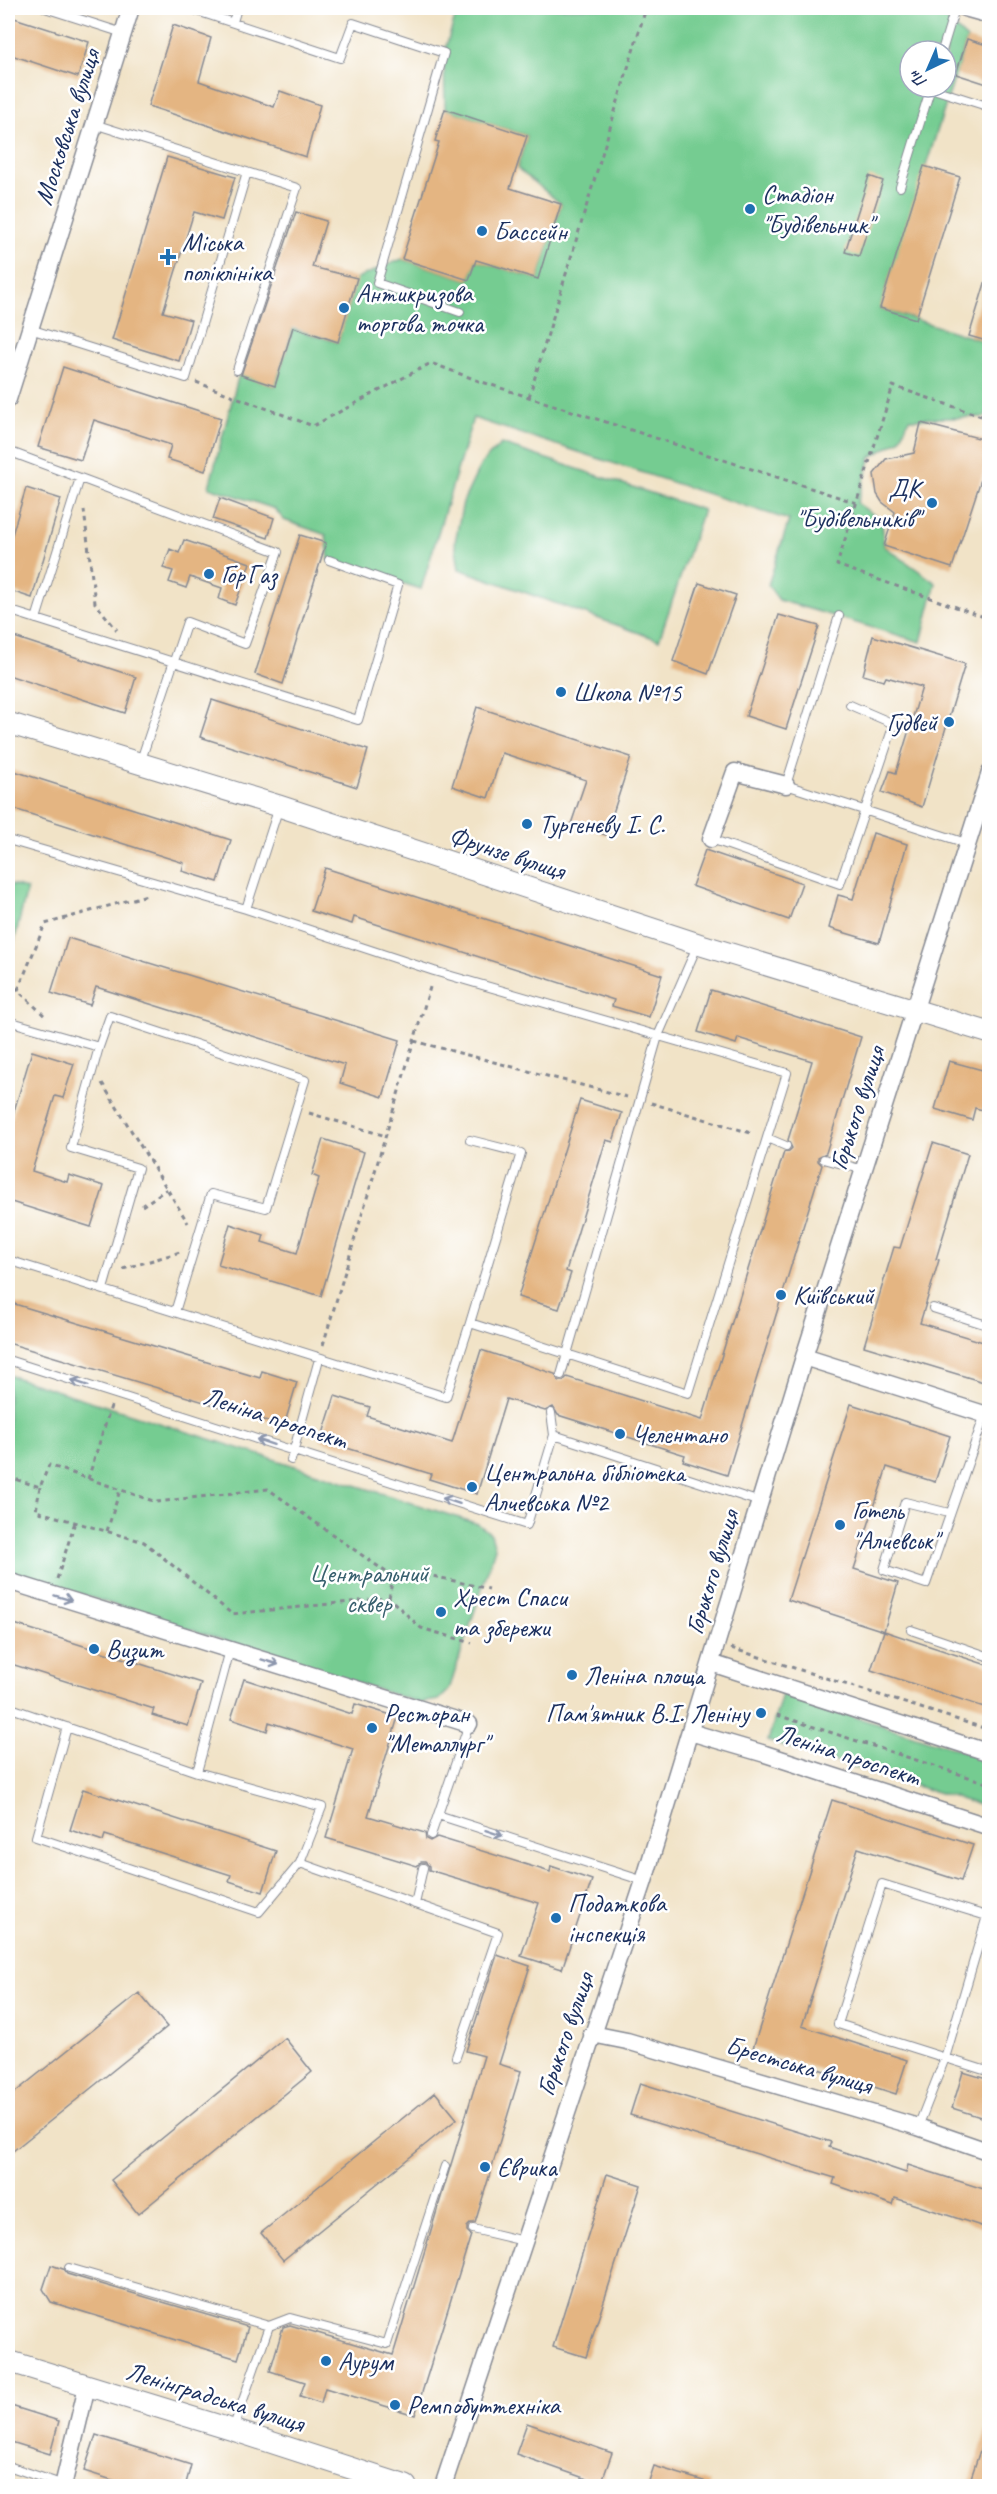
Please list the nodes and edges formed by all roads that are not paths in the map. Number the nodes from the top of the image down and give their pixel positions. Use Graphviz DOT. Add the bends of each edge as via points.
graph roads {
  1 [pos="45,8"];
  2 [pos="131,8"];
  3 [pos="188,8"];
  4 [pos="237,8"];
  5 [pos="955,8"];
  6 [pos="965,8"];
  7 [pos="990,15"];
  8 [pos="233,22"];
  9 [pos="123,33"];
  10 [pos="946,39"];
  11 [pos="958,97"];
  12 [pos="927,99"];
  13 [pos="990,107"];
  14 [pos="94,124"];
  15 [pos="247,172"];
  16 [pos="900,186"];
  17 [pos="460,312"];
  18 [pos="30,329"];
  19 [pos="237,370"];
  20 [pos="8,399"];
  21 [pos="8,451"];
  22 [pos="80,478"];
  23 [pos="329,560"];
  24 [pos="8,610"];
  25 [pos="839,616"];
  26 [pos="36,620"];
  27 [pos="173,663"];
  28 [pos="850,705"];
  29 [pos="8,723"];
  30 [pos="140,764"];
  31 [pos="990,773"];
  32 [pos="786,785"];
  33 [pos="279,806"];
  34 [pos="863,811"];
  35 [pos="8,840"];
  36 [pos="711,840"];
  37 [pos="966,843"];
  38 [pos="246,909"];
  39 [pos="698,944"];
  40 [pos="915,1010"];
  41 [pos="8,1021"];
  42 [pos="990,1033"];
  43 [pos="658,1036"];
  44 [pos="99,1047"];
  45 [pos="767,1138"];
  46 [pos="470,1140"];
  47 [pos="786,1146"];
  48 [pos="824,1159"];
  49 [pos="864,1170"];
  50 [pos="8,1260"];
  51 [pos="103,1289"];
  52 [pos="933,1308"];
  53 [pos="175,1312"];
  54 [pos="470,1323"];
  55 [pos="990,1326"];
  56 [pos="566,1355"];
  57 [pos="804,1357"];
  58 [pos="319,1359"];
  59 [pos="8,1360"];
  60 [pos="561,1376"];
  61 [pos="551,1413"];
  62 [pos="987,1415"];
  63 [pos="554,1434"];
  64 [pos="292,1455"];
  65 [pos="760,1502"];
  66 [pos="949,1513"];
  67 [pos="8,1581"];
  68 [pos="911,1630"];
  69 [pos="230,1650"];
  70 [pos="990,1657"];
  71 [pos="711,1663"];
  72 [pos="8,1707"];
  73 [pos="469,1724"];
  74 [pos="68,1727"];
  75 [pos="690,1732"];
  76 [pos="990,1752"];
  77 [pos="197,1772"];
  78 [pos="438,1815"];
  79 [pos="990,1827"];
  80 [pos="432,1835"];
  81 [pos="300,1863"];
  82 [pos="423,1868"];
  83 [pos="644,1881"];
  84 [pos="415,1904"];
  85 [pos="990,1906"];
  86 [pos="989,1917"];
  87 [pos="592,2034"];
  88 [pos="456,2057"];
  89 [pos="945,2058"];
  90 [pos="990,2072"];
  91 [pos="918,2127"];
  92 [pos="990,2152"];
  93 [pos="445,2166"];
  94 [pos="473,2229"];
  95 [pos="524,2241"];
  96 [pos="69,2268"];
  97 [pos="269,2326"];
  98 [pos="8,2361"];
  99 [pos="87,2386"];
  100 [pos="233,2430"];
  101 [pos="8,2466"];
  102 [pos="66,2486"];
  103 [pos="406,2487"];
  104 [pos="443,2487"];
  1 -- 9 [label="lane"];
  2 -- 9 [label="street, Московська вулиця"];
  3 -- 8 [label="lane"];
  4 -- 8 [label="lane"];
  5 -- 10 [label="lane"];
  6 -- 7 [label="street"];
  8 -- 17 [label="lane" via="340,58 353,23 444,53 377,283"];
  9 -- 14 [label="street, Московська вулиця"];
  11 -- 13 [label="lane"];
  12 -- 16 [label="lane"];
  14 -- 15 [label="lane"];
  14 -- 18 [label="street, Московська вулиця"];
  15 -- 18 [label="lane" via="186,378"];
  15 -- 19 [label="lane" via="297,188"];
  18 -- 20 [label="street, Московська вулиця"];
  21 -- 22 [label="lane"];
  22 -- 26 [label="lane"];
  22 -- 27 [label="lane" via="278,552 245,644 187,622"];
  23 -- 27 [label="lane" via="398,585 358,720"];
  24 -- 26 [label="lane"];
  25 -- 32 [label="lane"];
  26 -- 27 [label="lane"];
  27 -- 30 [label="lane"];
  28 -- 34 [label="lane" via="894,724"];
  29 -- 30 [label="street, Фрунзе вулиця"];
  30 -- 33 [label="street, Фрунзе вулиця"];
  31 -- 37 [label="street, Горького вулиця"];
  32 -- 34 [label="lane"];
  32 -- 36 [label="street" via="735,772"];
  33 -- 38 [label="lane"];
  33 -- 39 [label="street, Фрунзе вулиця"];
  34 -- 36 [label="lane" via="840,884"];
  34 -- 37 [label="lane"];
  35 -- 38 [label="lane"];
  37 -- 40 [label="street, Горького вулиця"];
  38 -- 43 [label="lane" via="435,971"];
  39 -- 40 [label="street, Фрунзе вулиця"];
  39 -- 43 [label="lane"];
  40 -- 42 [label="street, Фрунзе вулиця"];
  40 -- 49 [label="street, Горького вулиця"];
  41 -- 44 [label="lane"];
  43 -- 45 [label="lane" via="787,1073"];
  43 -- 56 [label="lane"];
  44 -- 51 [label="lane" via="71,1148 138,1168"];
  44 -- 53 [label="lane" via="110,1016 305,1080 266,1208 211,1194"];
  45 -- 47 [label="lane"];
  45 -- 56 [label="lane" via="687,1393"];
  46 -- 54 [label="lane" via="521,1154"];
  48 -- 49 [label="lane"];
  49 -- 57 [label="street, Горького вулиця"];
  50 -- 51 [label="lane"];
  51 -- 53 [label="lane"];
  52 -- 55 [label="lane"];
  53 -- 58 [label="lane"];
  54 -- 56 [label="lane"];
  54 -- 58 [label="lane" via="446,1397"];
  56 -- 60 [label="lane"];
  57 -- 62 [label="street"];
  57 -- 65 [label="street, Горького вулиця"];
  58 -- 64 [label="lane"];
  64 -- 59 [label="lane, Леніна проспект, one-way"];
  61 -- 63 [label="lane"];
  62 -- 66 [label="lane"];
  63 -- 64 [label="lane, Леніна проспект, one-way" via="527,1525"];
  63 -- 65 [label="lane"];
  65 -- 71 [label="street, Горького вулиця"];
  66 -- 66 [label="lane" via="926,1584 884,1570 905,1502"];
  67 -- 69 [label="street, one-way"];
  68 -- 70 [label="lane"];
  69 -- 73 [label="street, one-way"];
  69 -- 77 [label="lane"];
  71 -- 75 [label="street, Горького вулиця"];
  71 -- 76 [label="street, Леніна проспект"];
  72 -- 74 [label="lane"];
  73 -- 78 [label="lane"];
  74 -- 77 [label="lane"];
  74 -- 81 [label="lane" via="36,1837 259,1911"];
  75 -- 79 [label="street, Леніна проспект"];
  75 -- 83 [label="street, Горького вулиця"];
  77 -- 81 [label="lane" via="322,1807"];
  78 -- 80 [label="lane"];
  78 -- 83 [label="lane, one-way"];
  81 -- 84 [label="lane"];
  82 -- 84 [label="lane"];
  83 -- 87 [label="street, Горького вулиця"];
  84 -- 88 [label="lane" via="498,1933"];
  85 -- 86 [label="lane"];
  86 -- 89 [label="lane"];
  86 -- 89 [label="lane" via="882,1884 841,2013 838,2024"];
  87 -- 91 [label="street, Брестська вулиця"];
  87 -- 95 [label="street, Горького вулиця"];
  89 -- 90 [label="lane"];
  89 -- 91 [label="lane"];
  91 -- 92 [label="street, Брестська вулиця"];
  93 -- 97 [label="lane" via="432,2220 387,2344 290,2318"];
  94 -- 95 [label="lane"];
  95 -- 104 [label="street, Горького вулиця"];
  96 -- 97 [label="lane"];
  97 -- 100 [label="lane"];
  98 -- 99 [label="street, Ленінградська вулиця"];
  99 -- 100 [label="street, Ленінградська вулиця"];
  99 -- 102 [label="street"];
  100 -- 103 [label="street, Ленінградська вулиця"];
  101 -- 102 [label="lane"];
}
